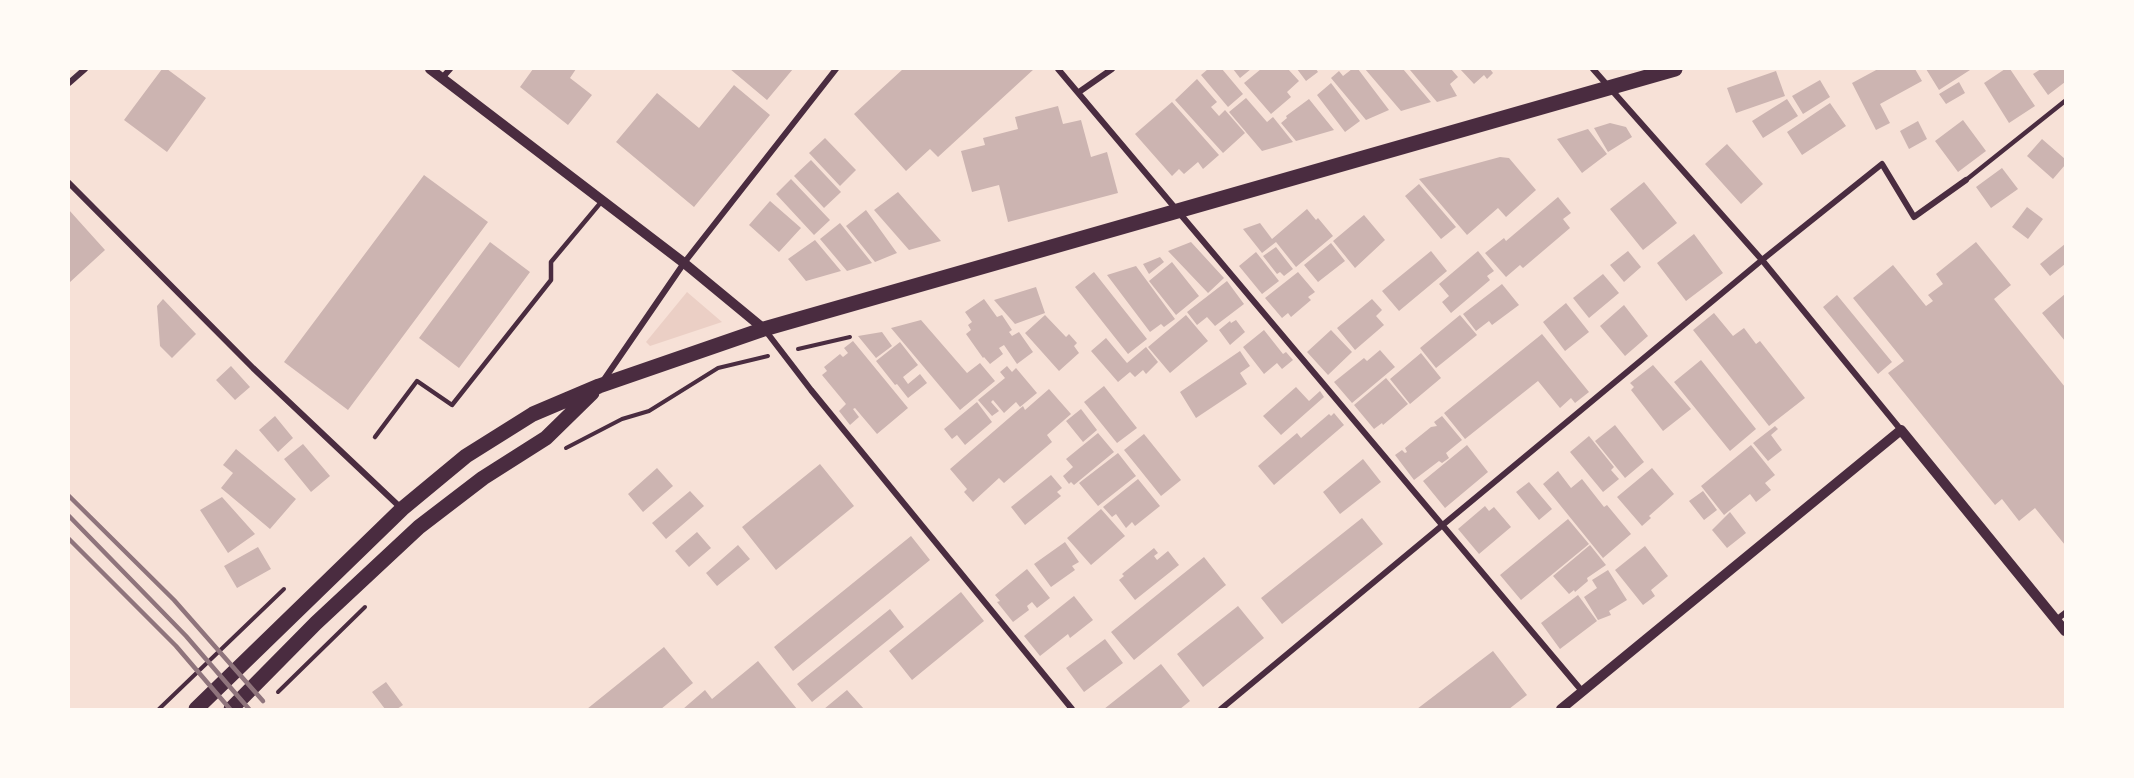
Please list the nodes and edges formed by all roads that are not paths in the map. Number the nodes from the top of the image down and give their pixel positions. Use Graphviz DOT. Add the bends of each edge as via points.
graph roads {
  1 [pos="85,69"];
  2 [pos="430,69"];
  3 [pos="450,69"];
  4 [pos="836,69"];
  5 [pos="1058,69"];
  6 [pos="1112,69"];
  7 [pos="1593,69"];
  8 [pos="1675,69"];
  9 [pos="442,78"];
  10 [pos="69,83"];
  11 [pos="1610,88"];
  12 [pos="1079,92"];
  13 [pos="2065,101"];
  14 [pos="1966,180"];
  15 [pos="69,183"];
  16 [pos="602,201"];
  17 [pos="1178,212"];
  18 [pos="1762,260"];
  19 [pos="684,263"];
  20 [pos="764,329"];
  21 [pos="599,386"];
  22 [pos="1901,429"];
  23 [pos="375,437"];
  24 [pos="402,509"];
  25 [pos="1442,527"];
  26 [pos="2061,616"];
  27 [pos="2065,631"];
  28 [pos="1582,691"];
  29 [pos="196,709"];
  30 [pos="231,709"];
  31 [pos="1072,709"];
  32 [pos="1221,709"];
  33 [pos="1561,709"];
  1 -- 10 [label="street"];
  2 -- 9 [label="street"];
  3 -- 9 [label="street"];
  4 -- 19 [label="street"];
  5 -- 12 [label="street"];
  6 -- 12 [label="street"];
  7 -- 11 [label="street"];
  8 -- 11 [label="main road"];
  9 -- 16 [label="street"];
  11 -- 17 [label="main road"];
  11 -- 18 [label="street"];
  12 -- 17 [label="street"];
  13 -- 14 [label="lane"];
  14 -- 18 [label="street" via="1914,217 1882,164"];
  15 -- 24 [label="street" via="253,368"];
  16 -- 19 [label="street"];
  16 -- 23 [label="lane" via="551,261 551,280 452,405 417,381"];
  17 -- 20 [label="main road"];
  17 -- 25 [label="street"];
  18 -- 22 [label="street"];
  18 -- 25 [label="street"];
  19 -- 20 [label="street"];
  19 -- 21 [label="street"];
  20 -- 21 [label="main road"];
  20 -- 31 [label="street"];
  21 -- 24 [label="main road" via="504,431 466,456"];
  21 -- 30 [label="main road" via="546,438 483,478 419,527"];
  22 -- 26 [label="street"];
  22 -- 28 [label="street"];
  24 -- 29 [label="main road"];
  25 -- 28 [label="street"];
  25 -- 32 [label="street"];
  26 -- 27 [label="street"];
  28 -- 33 [label="street"];
}
